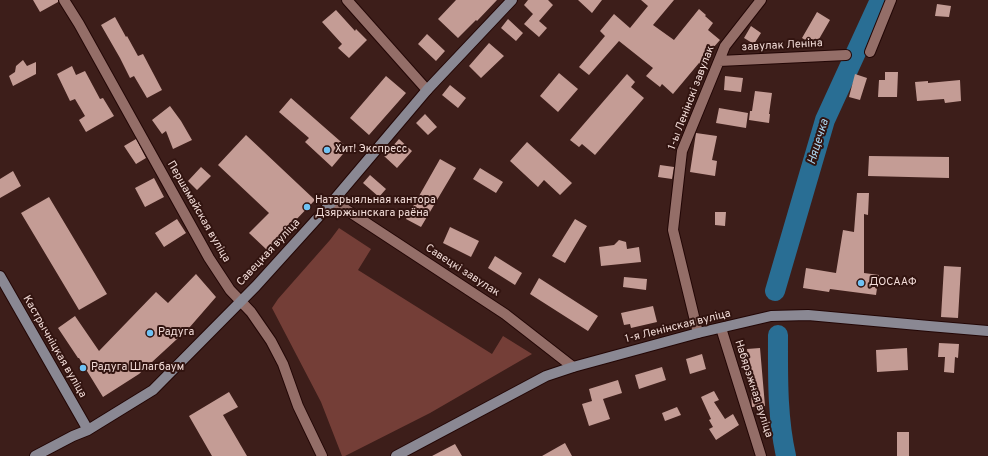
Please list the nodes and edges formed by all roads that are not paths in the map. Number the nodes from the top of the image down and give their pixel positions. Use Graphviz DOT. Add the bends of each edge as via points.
graph roads {
  1 [pos="64,0"];
  2 [pos="347,0"];
  3 [pos="512,0"];
  4 [pos="761,0"];
  5 [pos="891,0"];
  6 [pos="870,52"];
  7 [pos="846,55"];
  8 [pos="719,61"];
  9 [pos="426,90"];
  10 [pos="333,201"];
  11 [pos="0,276"];
  12 [pos="241,300"];
  13 [pos="721,328"];
  14 [pos="988,330"];
  15 [pos="698,333"];
  16 [pos="573,367"];
  17 [pos="88,430"];
  18 [pos="35,456"];
  19 [pos="322,456"];
  20 [pos="396,456"];
  21 [pos="762,456"];
  1 -- 12 [label="street, Першамайская вуліца" via="209,258 230,290"];
  2 -- 9 [label="street"];
  3 -- 9 [label="street, Савецкая вуліца"];
  4 -- 8 [label="street, 1-ы Ленінскі завулак" via="725,46"];
  5 -- 6 [label="street"];
  7 -- 8 [label="street, завулак Леніна"];
  8 -- 15 [label="street, 1-ы Ленінскі завулак" via="682,151 673,230"];
  9 -- 10 [label="street, Савецкая вуліца"];
  10 -- 12 [label="street, Савецкая вуліца"];
  10 -- 16 [label="street, Савецкі завулак" via="506,314"];
  11 -- 17 [label="street, Кастрычніцкая вуліца"];
  12 -- 17 [label="street, Савецкая вуліца" via="153,390"];
  12 -- 19 [label="street, Першамайская вуліца" via="271,341 283,364 298,406"];
  13 -- 14 [label="street, 1-я Ленінская вуліца" via="770,316 808,315"];
  13 -- 15 [label="street, 1-я Ленінская вуліца"];
  13 -- 21 [label="street, Набярэжная вуліца"];
  15 -- 16 [label="street, 1-я Ленінская вуліца"];
  16 -- 20 [label="street, 1-я Ленінская вуліца" via="536,380"];
  17 -- 18 [label="street, Савецкая вуліца"];
}
